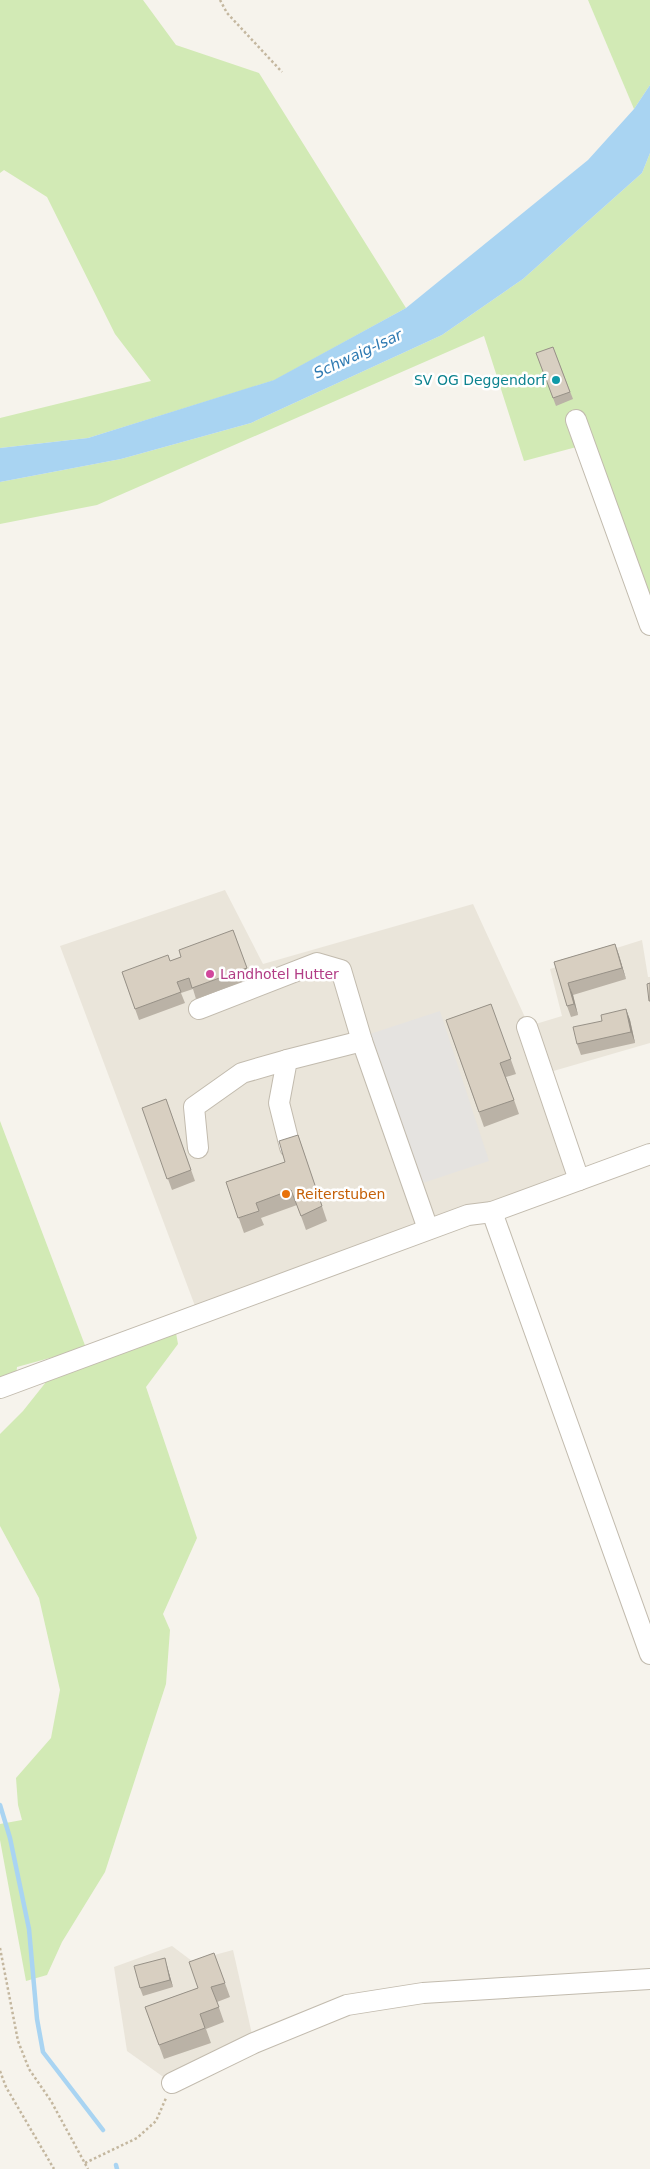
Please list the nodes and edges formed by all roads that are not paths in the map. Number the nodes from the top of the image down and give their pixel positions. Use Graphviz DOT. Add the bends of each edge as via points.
graph roads {
  1 [pos="576,420"];
  2 [pos="650,625"];
  3 [pos="199,1009"];
  4 [pos="526,1027"];
  5 [pos="362,1041"];
  6 [pos="287,1060"];
  7 [pos="290,1147"];
  8 [pos="198,1148"];
  9 [pos="650,1154"];
  10 [pos="579,1180"];
  11 [pos="492,1212"];
  12 [pos="428,1229"];
  13 [pos="0,1388"];
  14 [pos="650,1654"];
  15 [pos="650,1978"];
  16 [pos="172,2083"];
  1 -- 2 [label="lane"];
  3 -- 5 [label="lane" via="317,963 341,970"];
  4 -- 10 [label="lane"];
  5 -- 6 [label="lane"];
  5 -- 12 [label="lane"];
  6 -- 7 [label="lane" via="278,1103"];
  6 -- 8 [label="lane" via="242,1073 194,1107"];
  9 -- 10 [label="lane"];
  10 -- 11 [label="lane"];
  11 -- 12 [label="lane" via="468,1214"];
  11 -- 14 [label="lane"];
  12 -- 13 [label="lane"];
  15 -- 16 [label="lane" via="422,1993 347,2005 254,2043"];
}
